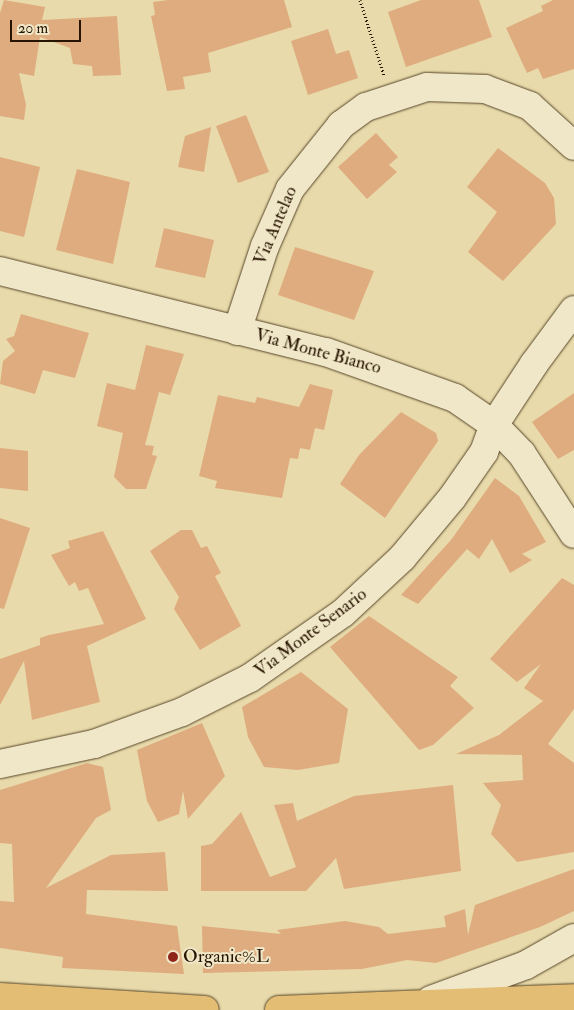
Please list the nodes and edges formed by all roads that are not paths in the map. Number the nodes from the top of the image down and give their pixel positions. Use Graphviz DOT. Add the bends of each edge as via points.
graph roads {
  1 [pos="574,146"];
  2 [pos="0,271"];
  3 [pos="574,310"];
  4 [pos="237,330"];
  5 [pos="494,425"];
  6 [pos="574,534"];
  7 [pos="0,764"];
  8 [pos="574,938"];
  9 [pos="0,997"];
  10 [pos="574,998"];
  11 [pos="425,1002"];
  12 [pos="205,1010"];
  13 [pos="278,1010"];
  1 -- 4 [label="street, Via Antelao" via="530,106 497,92 440,86 391,96 366,107 341,125 296,179 265,246"];
  2 -- 4 [label="street, Via Monte Bianco"];
  3 -- 5 [label="street"];
  4 -- 5 [label="street, Via Monte Bianco" via="396,373 455,398"];
  5 -- 6 [label="street, Via Monte Bianco" via="534,469"];
  5 -- 7 [label="street, Via Monte Senario" via="484,452 402,558 343,613 274,664 144,728 84,747"];
  8 -- 11 [label="street" via="518,968"];
  9 -- 12 [label="main road"];
  10 -- 11 [label="main road"];
  11 -- 13 [label="main road"];
}
